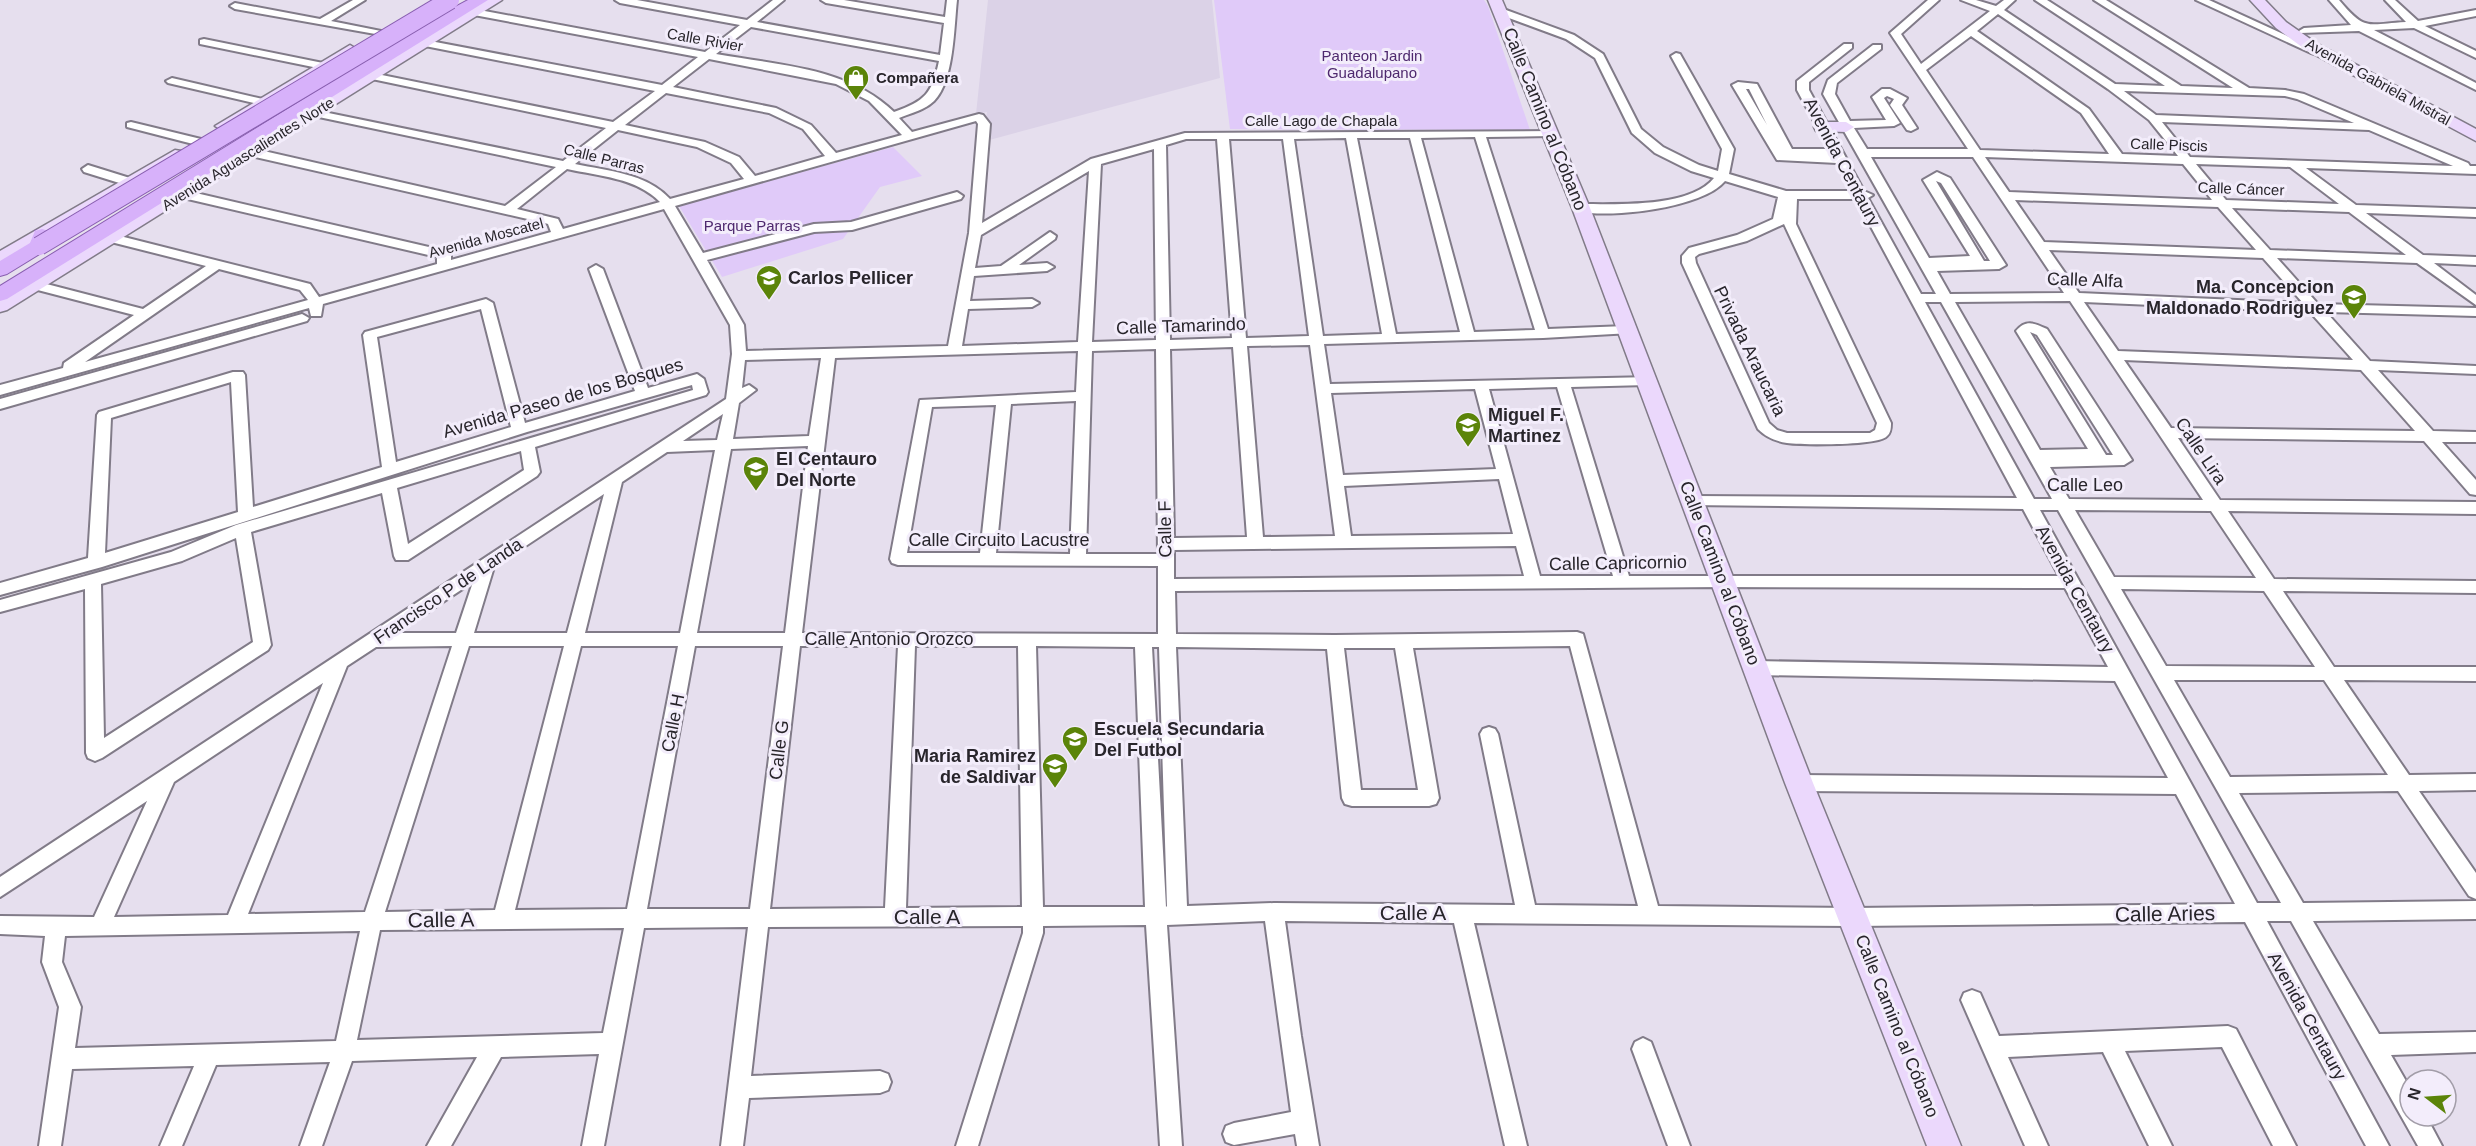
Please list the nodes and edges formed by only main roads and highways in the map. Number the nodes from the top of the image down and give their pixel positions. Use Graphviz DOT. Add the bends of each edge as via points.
graph roads {
  1 [pos="450,0"];
  2 [pos="477,6"];
  3 [pos="263,102"];
  4 [pos="270,128"];
  5 [pos="201,139"];
  6 [pos="246,149"];
  7 [pos="80,256"];
  8 [pos="1,266"];
  9 [pos="40,277"];
  10 [pos="0,295"];
  1 -- 8 [label="main road, Avenida Aguascalientes Norte, bridge"];
  2 -- 4 [label="main road, Avenida Aguascalientes Norte"];
  3 -- 4 [label="main road" via="274,113"];
  4 -- 6 [label="main road, Avenida Aguascalientes Norte"];
  5 -- 6 [label="main road" via="240,134"];
  6 -- 9 [label="main road, Avenida Aguascalientes Norte"];
  7 -- 9 [label="main road"];
  9 -- 10 [label="main road, Avenida Aguascalientes Norte"];
}
